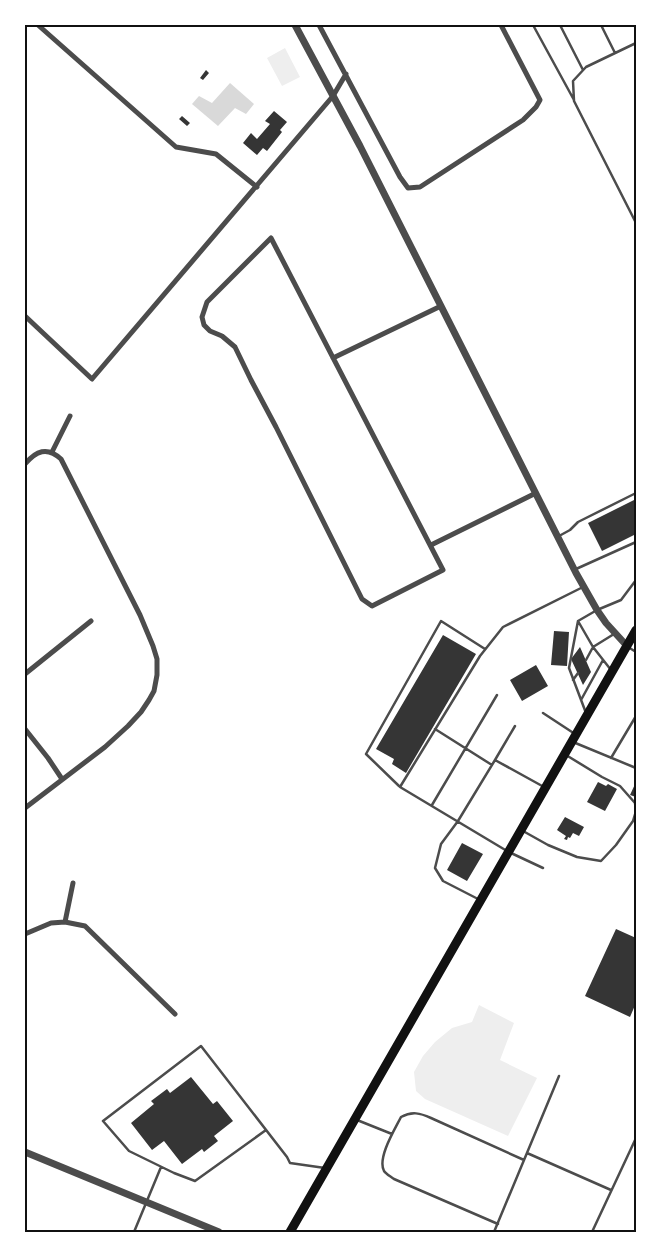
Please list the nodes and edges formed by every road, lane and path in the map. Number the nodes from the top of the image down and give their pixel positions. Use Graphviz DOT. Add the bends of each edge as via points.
graph roads {
  1 [pos="38,25"];
  2 [pos="295,25"];
  3 [pos="319,25"];
  4 [pos="502,25"];
  5 [pos="533,25"];
  6 [pos="560,25"];
  7 [pos="601,25"];
  8 [pos="636,43"];
  9 [pos="615,53"];
  10 [pos="583,70"];
  11 [pos="346,74"];
  12 [pos="333,96"];
  13 [pos="574,101"];
  14 [pos="257,187"];
  15 [pos="636,223"];
  16 [pos="441,306"];
  17 [pos="25,316"];
  18 [pos="333,358"];
  19 [pos="70,416"];
  20 [pos="52,452"];
  21 [pos="25,464"];
  22 [pos="536,493"];
  23 [pos="636,493"];
  24 [pos="558,537"];
  25 [pos="636,542"];
  26 [pos="431,545"];
  27 [pos="574,569"];
  28 [pos="636,580"];
  29 [pos="584,586"];
  30 [pos="597,610"];
  31 [pos="91,621"];
  32 [pos="578,622"];
  33 [pos="636,630"];
  34 [pos="615,633"];
  35 [pos="627,646"];
  36 [pos="593,647"];
  37 [pos="485,648"];
  38 [pos="636,652"];
  39 [pos="586,660"];
  40 [pos="602,660"];
  41 [pos="612,672"];
  42 [pos="578,673"];
  43 [pos="25,674"];
  44 [pos="573,680"];
  45 [pos="497,695"];
  46 [pos="581,700"];
  47 [pos="543,713"];
  48 [pos="587,715"];
  49 [pos="636,716"];
  50 [pos="515,726"];
  51 [pos="25,729"];
  52 [pos="435,729"];
  53 [pos="574,738"];
  54 [pos="466,748"];
  55 [pos="565,754"];
  56 [pos="611,758"];
  57 [pos="495,760"];
  58 [pos="492,765"];
  59 [pos="636,768"];
  60 [pos="62,779"];
  61 [pos="400,787"];
  62 [pos="546,788"];
  63 [pos="431,806"];
  64 [pos="25,808"];
  65 [pos="458,822"];
  66 [pos="522,830"];
  67 [pos="509,852"];
  68 [pos="543,868"];
  69 [pos="73,883"];
  70 [pos="481,901"];
  71 [pos="65,922"];
  72 [pos="25,934"];
  73 [pos="176,1014"];
  74 [pos="559,1076"];
  75 [pos="355,1119"];
  76 [pos="266,1130"];
  77 [pos="392,1134"];
  78 [pos="636,1138"];
  79 [pos="25,1152"];
  80 [pos="527,1153"];
  81 [pos="524,1160"];
  82 [pos="161,1167"];
  83 [pos="326,1169"];
  84 [pos="612,1190"];
  85 [pos="147,1202"];
  86 [pos="498,1224"];
  87 [pos="134,1232"];
  88 [pos="219,1232"];
  89 [pos="290,1232"];
  90 [pos="494,1232"];
  91 [pos="592,1232"];
  1 -- 14 [label="street" via="176,146 216,154"];
  2 -- 12 [label="street"];
  3 -- 11 [label="street"];
  4 -- 11 [label="street" via="540,100 523,120 420,187 408,188 400,177"];
  5 -- 13 [label="lane"];
  6 -- 10 [label="lane"];
  7 -- 9 [label="lane"];
  8 -- 9 [label="lane"];
  9 -- 10 [label="lane"];
  10 -- 13 [label="lane" via="573,81"];
  11 -- 12 [label="street"];
  12 -- 14 [label="street"];
  12 -- 16 [label="street"];
  13 -- 15 [label="lane"];
  14 -- 17 [label="street" via="92,380"];
  16 -- 18 [label="street"];
  16 -- 22 [label="street"];
  18 -- 26 [label="street"];
  18 -- 26 [label="street" via="271,238 207,302 202,317 204,325 236,347 362,598 372,606 443,570"];
  19 -- 20 [label="street"];
  20 -- 21 [label="street" via="41,452"];
  20 -- 60 [label="street" via="67,470 140,615 157,659 154,691 141,712 105,747"];
  22 -- 24 [label="street"];
  22 -- 26 [label="street"];
  23 -- 24 [label="lane" via="578,522"];
  24 -- 27 [label="street"];
  25 -- 27 [label="lane"];
  27 -- 29 [label="street"];
  28 -- 30 [label="lane" via="621,600"];
  29 -- 30 [label="street"];
  29 -- 37 [label="lane" via="503,627"];
  30 -- 32 [label="lane"];
  30 -- 34 [label="street"];
  31 -- 43 [label="street"];
  32 -- 36 [label="lane"];
  32 -- 44 [label="lane" via="569,668"];
  33 -- 35 [label="main road"];
  34 -- 35 [label="street"];
  34 -- 36 [label="lane"];
  35 -- 38 [label="lane"];
  35 -- 41 [label="main road"];
  36 -- 39 [label="lane"];
  36 -- 40 [label="lane"];
  37 -- 52 [label="lane"];
  37 -- 61 [label="lane" via="441,621 366,754"];
  40 -- 41 [label="lane"];
  40 -- 46 [label="lane"];
  41 -- 48 [label="main road"];
  42 -- 44 [label="lane"];
  44 -- 46 [label="lane"];
  45 -- 54 [label="lane"];
  46 -- 48 [label="lane"];
  47 -- 53 [label="lane"];
  48 -- 53 [label="main road"];
  49 -- 56 [label="lane"];
  50 -- 57 [label="lane"];
  51 -- 60 [label="street"];
  52 -- 54 [label="lane"];
  52 -- 61 [label="lane"];
  53 -- 55 [label="main road"];
  53 -- 56 [label="lane"];
  54 -- 58 [label="lane"];
  54 -- 63 [label="lane"];
  55 -- 62 [label="main road"];
  55 -- 66 [label="lane" via="620,786 635,804 633,821 601,860 577,857"];
  56 -- 59 [label="lane"];
  57 -- 58 [label="lane"];
  57 -- 62 [label="lane"];
  58 -- 65 [label="lane"];
  60 -- 64 [label="street"];
  61 -- 63 [label="lane"];
  62 -- 66 [label="main road"];
  63 -- 65 [label="lane"];
  65 -- 67 [label="lane"];
  65 -- 70 [label="lane" via="442,844 435,868 443,881"];
  66 -- 67 [label="main road"];
  67 -- 68 [label="lane"];
  67 -- 70 [label="main road"];
  69 -- 71 [label="street"];
  70 -- 75 [label="main road"];
  71 -- 72 [label="street" via="51,923"];
  71 -- 73 [label="street" via="85,926"];
  74 -- 80 [label="lane"];
  75 -- 77 [label="lane"];
  75 -- 83 [label="main road"];
  76 -- 82 [label="lane" via="194,1181"];
  76 -- 82 [label="lane" via="200,1046 103,1121 129,1152"];
  76 -- 83 [label="lane" via="290,1164"];
  77 -- 81 [label="lane" via="401,1117 420,1114"];
  77 -- 86 [label="lane" via="383,1159 386,1173"];
  78 -- 84 [label="lane"];
  79 -- 85 [label="street"];
  80 -- 81 [label="lane"];
  80 -- 84 [label="lane"];
  81 -- 86 [label="lane"];
  82 -- 85 [label="lane"];
  83 -- 89 [label="main road"];
  84 -- 91 [label="lane"];
  85 -- 87 [label="lane"];
  85 -- 88 [label="street"];
  86 -- 90 [label="lane"];
}
